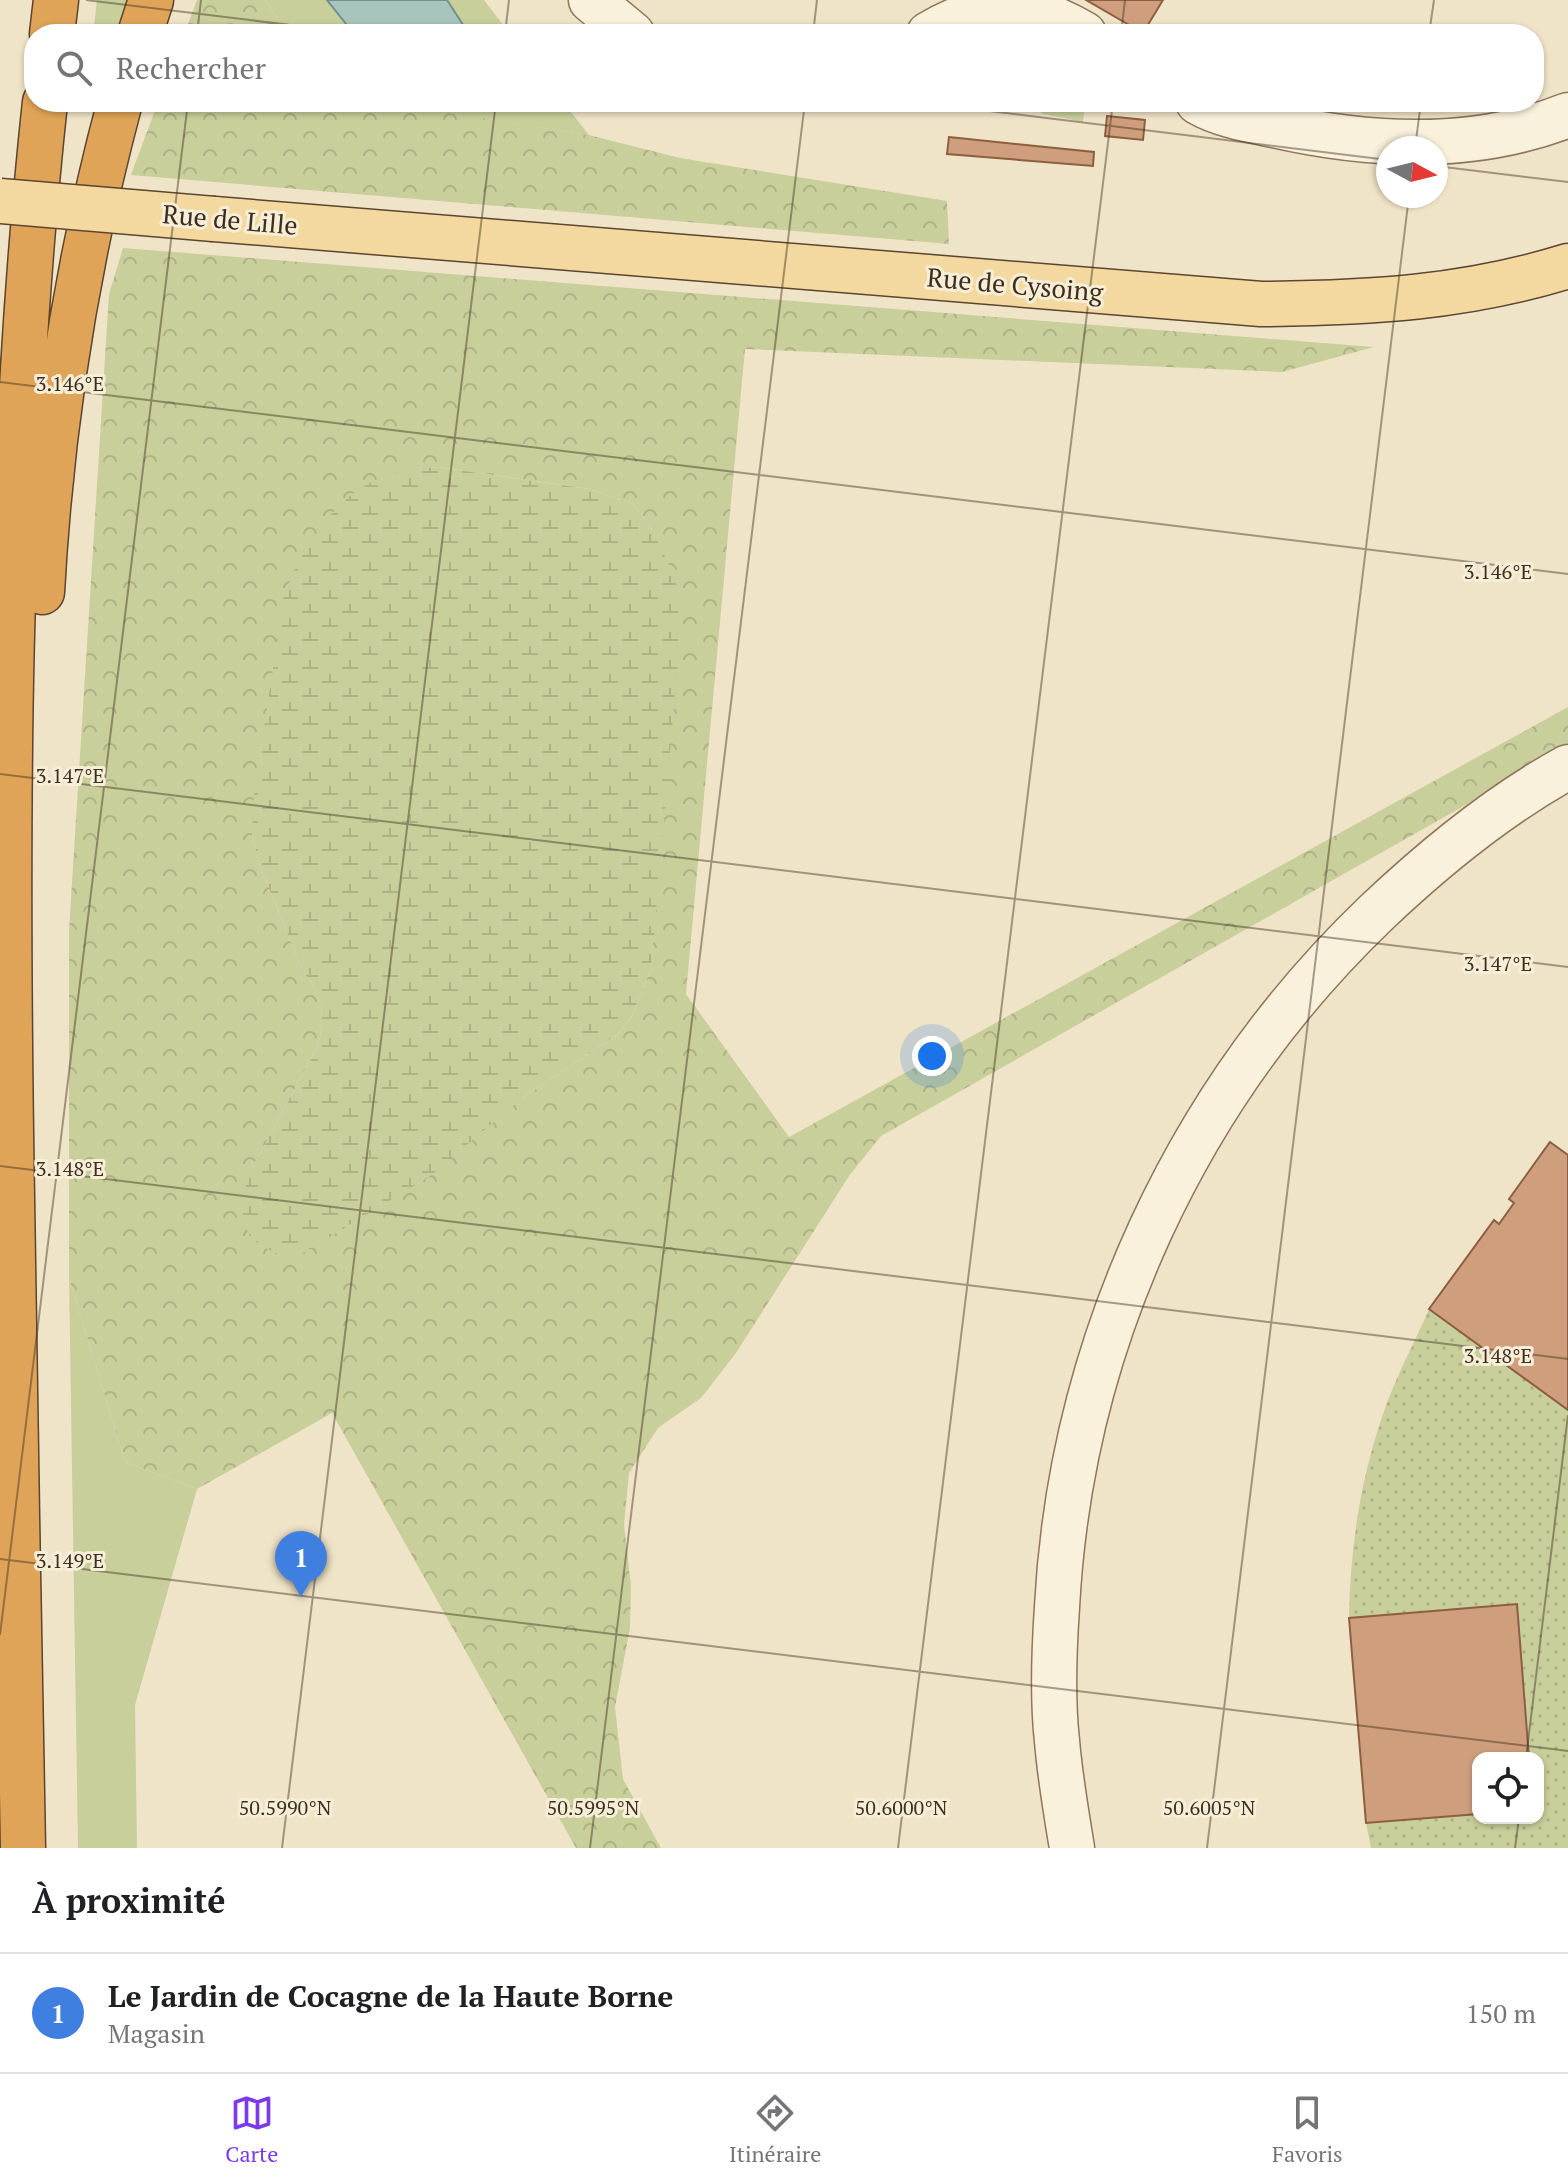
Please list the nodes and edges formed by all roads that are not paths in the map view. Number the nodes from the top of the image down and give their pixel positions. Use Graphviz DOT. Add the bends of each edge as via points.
graph roads {
  1 [pos="56,0"];
  2 [pos="151,0"];
  3 [pos="591,0"];
  4 [pos="53,24"];
  5 [pos="143,24"];
  6 [pos="620,24"];
  7 [pos="949,24"];
  8 [pos="1067,24"];
  9 [pos="44,112"];
  10 [pos="117,112"];
  11 [pos="1227,112"];
  12 [pos="1568,115"];
  13 [pos="0,201"];
  14 [pos="459,239"];
  15 [pos="1568,266"];
  16 [pos="1568,767"];
  17 [pos="11,1134"];
  18 [pos="23,1848"];
  19 [pos="1072,1848"];
  1 -- 4 [label="highway"];
  2 -- 5 [label="highway"];
  3 -- 6 [label="street"];
  7 -- 8 [label="street" via="999,7"];
  9 -- 17 [label="highway" via="14,562"];
  10 -- 17 [label="highway" via="77,296 47,521"];
  11 -- 12 [label="street" via="1296,130 1425,143 1482,140"];
  13 -- 14 [label="main road, Rue de Lille, bridge"];
  14 -- 15 [label="main road, Rue de Cysoing" via="1261,304 1442,296"];
  16 -- 19 [label="street" via="1503,806 1406,884 1297,996 1210,1117 1134,1263 1093,1384 1061,1547 1055,1709"];
  17 -- 18 [label="highway"];
}
